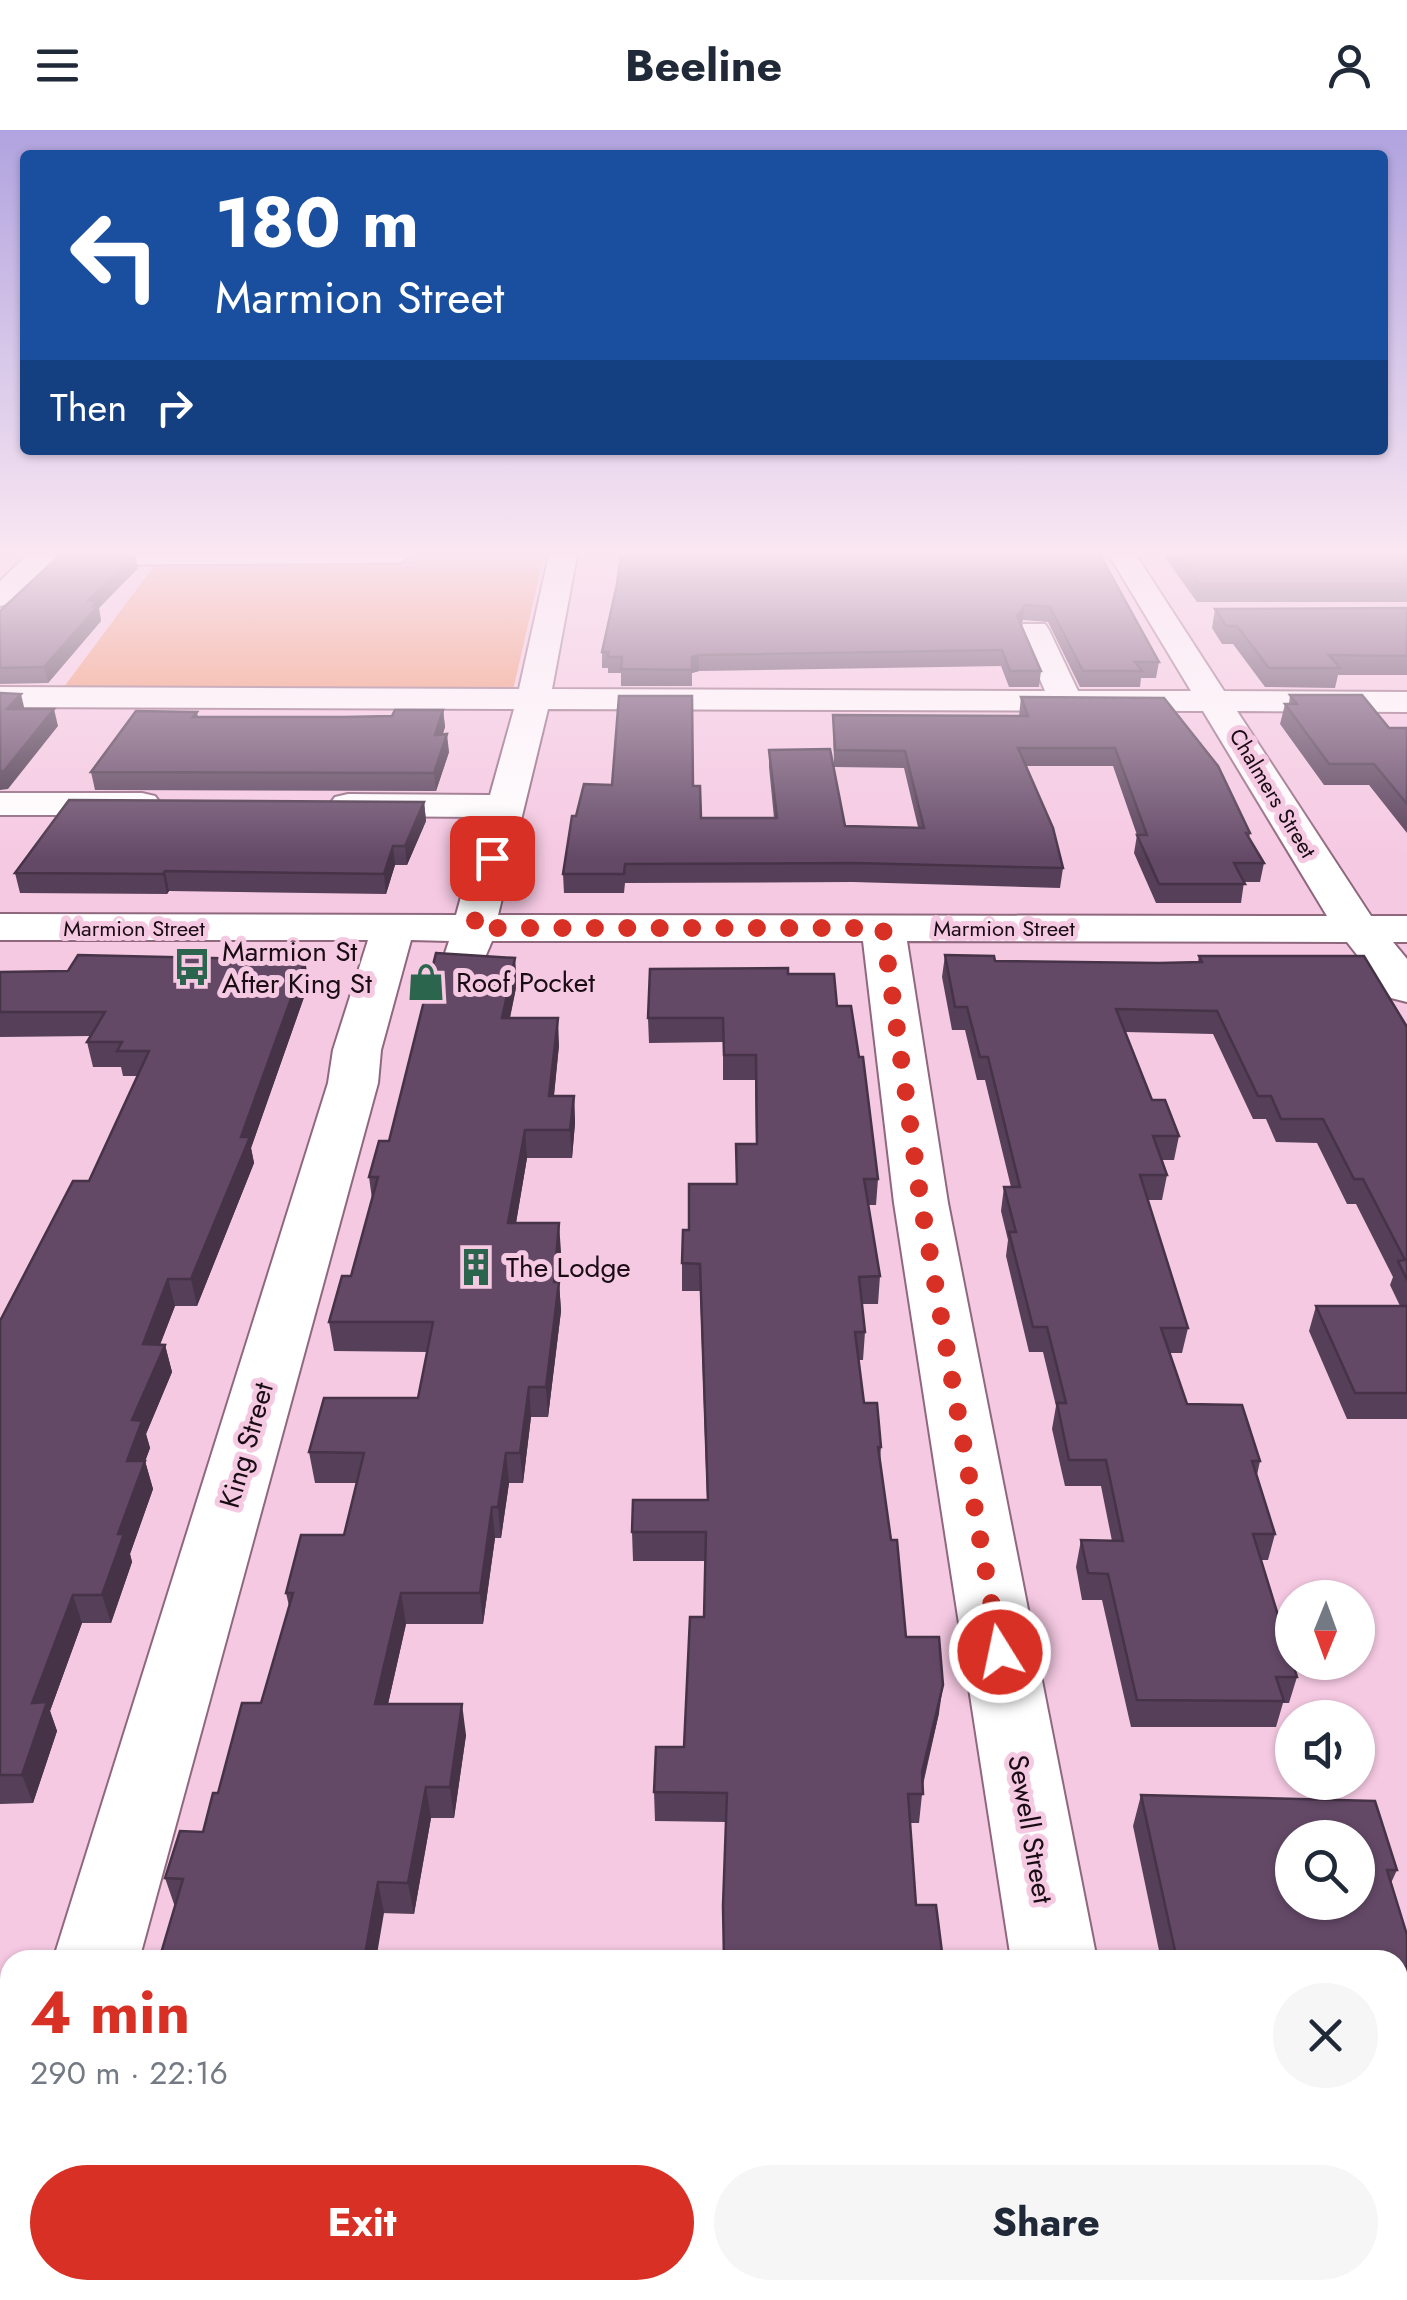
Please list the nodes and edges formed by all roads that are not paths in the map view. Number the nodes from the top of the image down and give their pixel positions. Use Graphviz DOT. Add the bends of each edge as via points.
graph roads {
  1 [pos="542,656"];
  2 [pos="1046,656"];
  3 [pos="1196,656"];
  4 [pos="0,697"];
  5 [pos="533,700"];
  6 [pos="1066,701"];
  7 [pos="1217,702"];
  8 [pos="1407,702"];
  9 [pos="0,804"];
  10 [pos="176,804"];
  11 [pos="312,805"];
  12 [pos="507,806"];
  13 [pos="0,927"];
  14 [pos="389,941"];
  15 [pos="470,941"];
  16 [pos="885,941"];
  17 [pos="1388,941"];
  18 [pos="0,954"];
  19 [pos="1407,988"];
  20 [pos="99,1950"];
  21 [pos="1052,1950"];
  1 -- 5 [label="street"];
  2 -- 6 [label="street"];
  3 -- 7 [label="street, Chalmers Street"];
  4 -- 5 [label="street"];
  5 -- 6 [label="street"];
  5 -- 12 [label="street"];
  6 -- 7 [label="street"];
  7 -- 8 [label="street"];
  7 -- 17 [label="street, Chalmers Street"];
  9 -- 10 [label="street"];
  11 -- 12 [label="street"];
  12 -- 15 [label="street"];
  13 -- 14 [label="street, Marmion Street"];
  14 -- 15 [label="street, Marmion Street"];
  14 -- 18 [label="street, Marmion Street"];
  14 -- 20 [label="street, King Street"];
  15 -- 16 [label="street, Marmion Street"];
  16 -- 17 [label="street, Marmion Street"];
  16 -- 21 [label="street, Sewell Street" via="921,1203"];
  17 -- 19 [label="street, Chalmers Street"];
}
